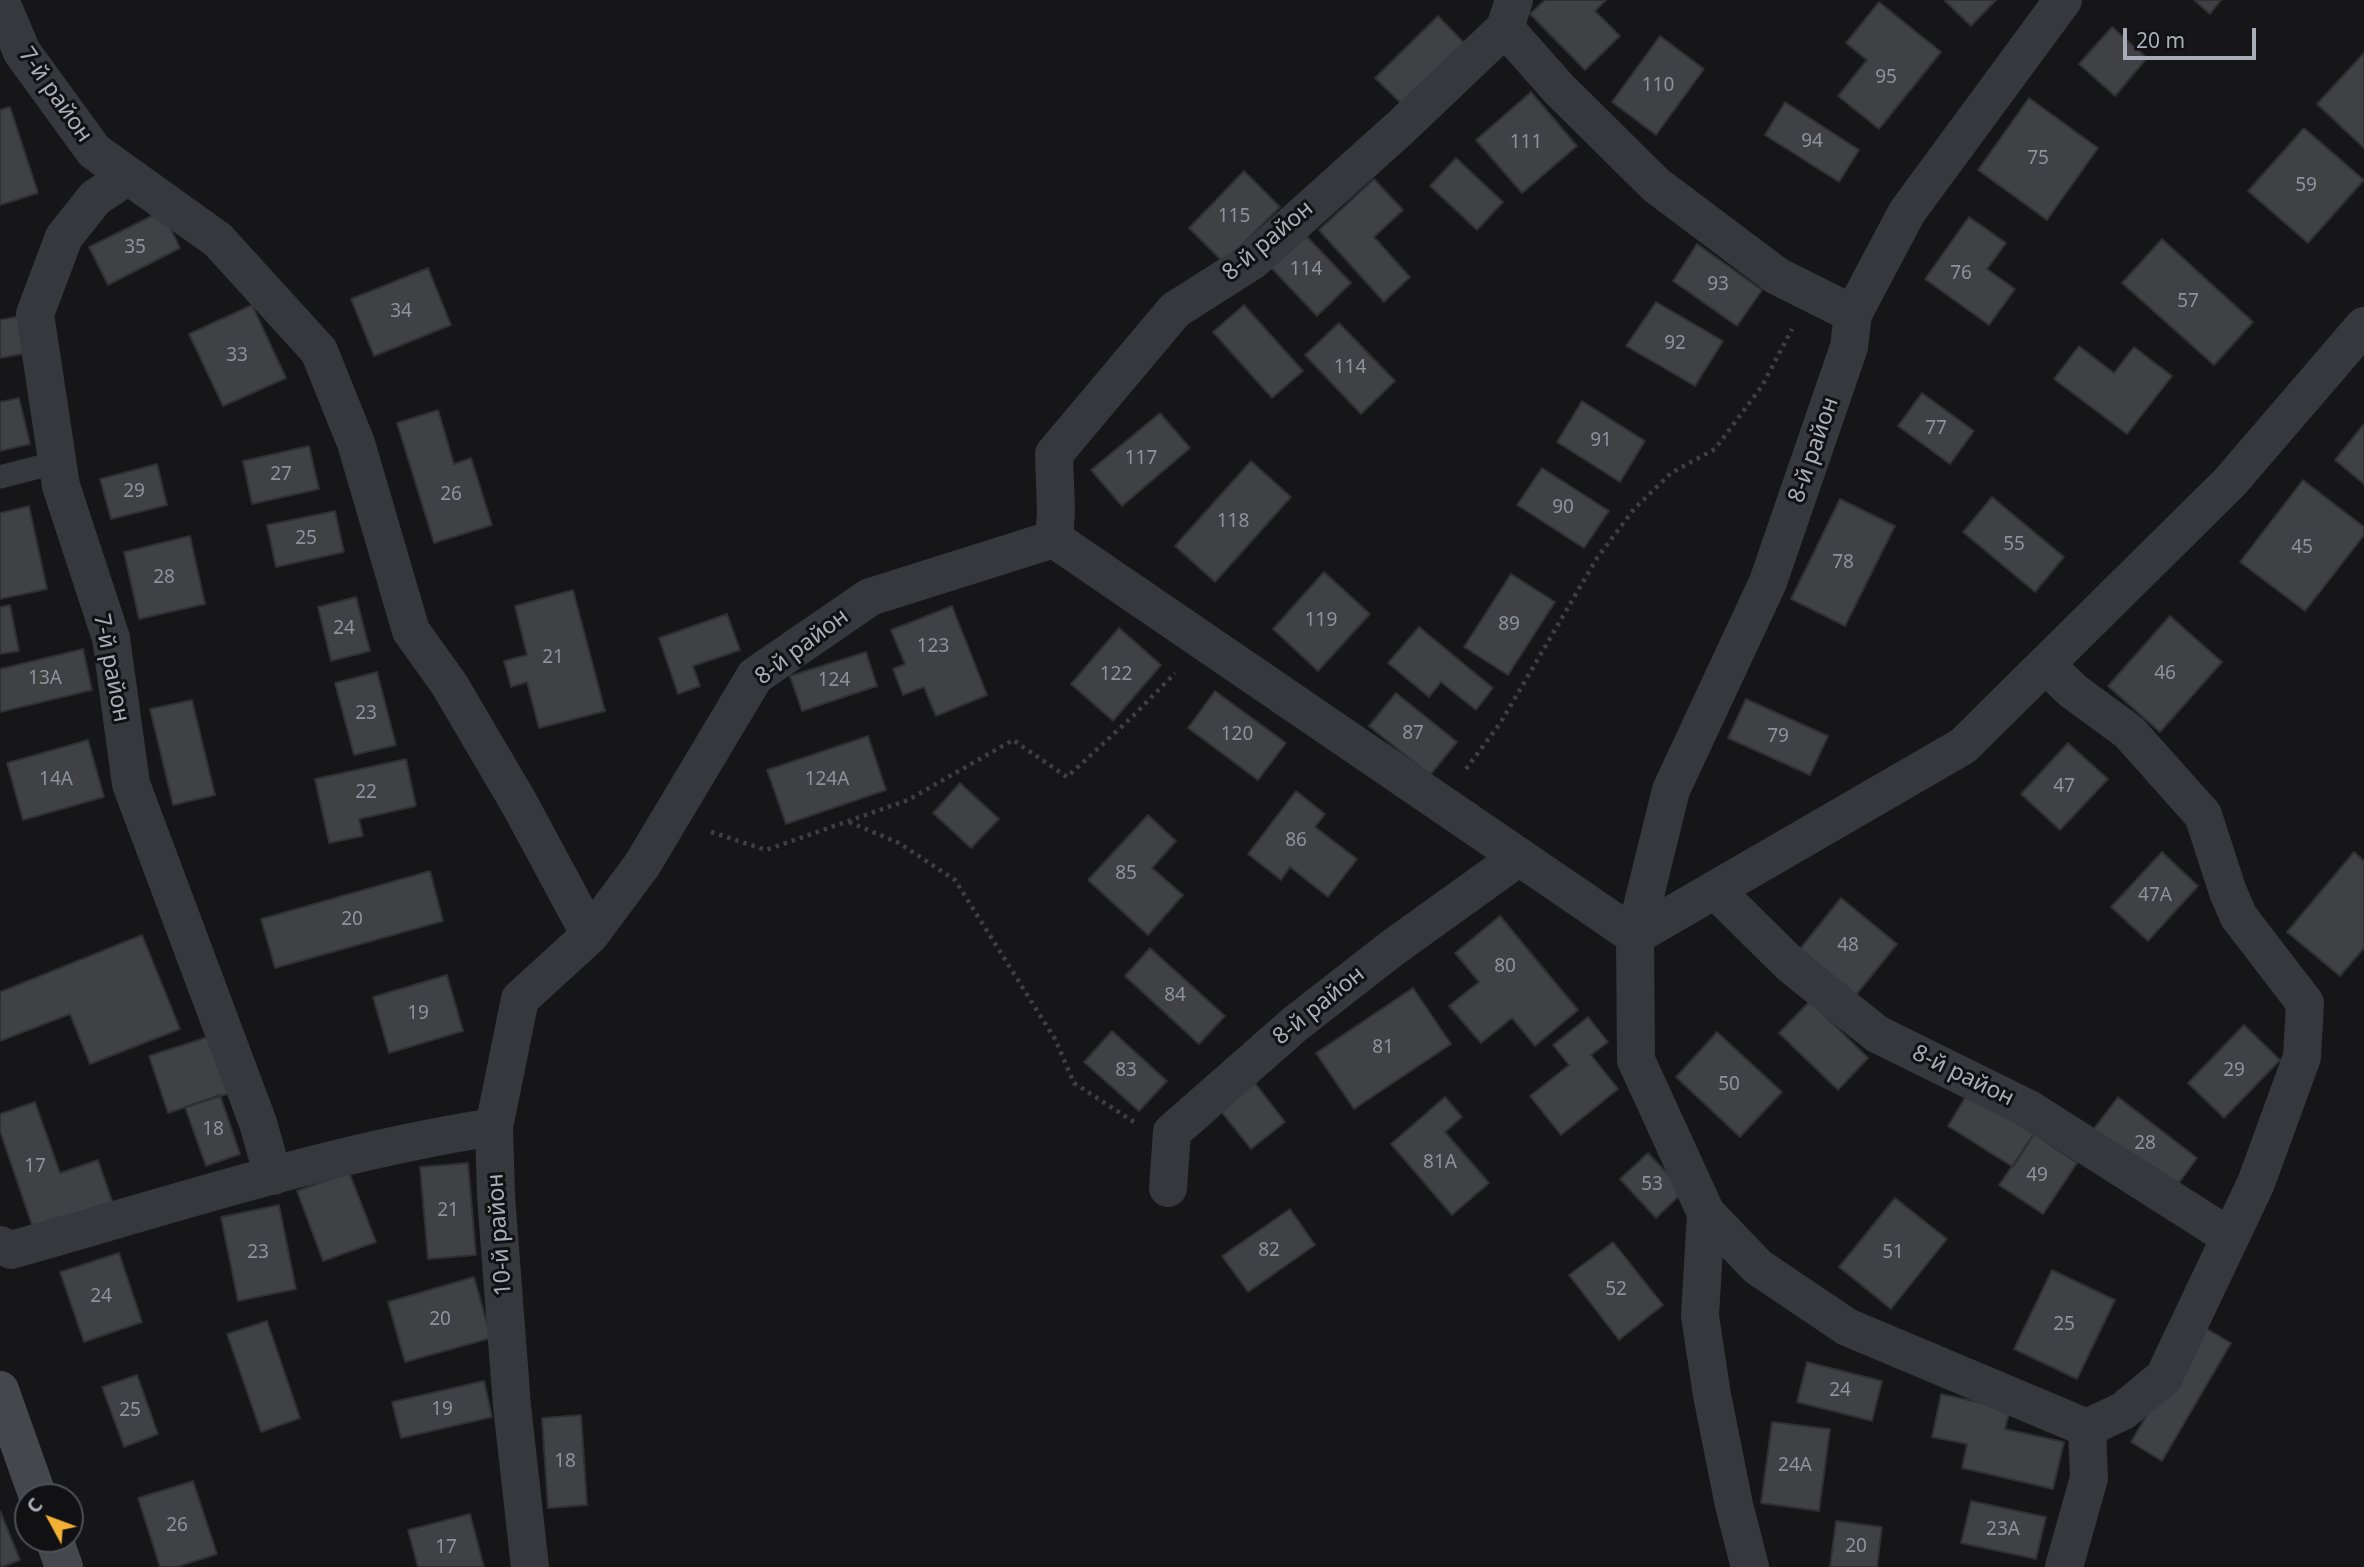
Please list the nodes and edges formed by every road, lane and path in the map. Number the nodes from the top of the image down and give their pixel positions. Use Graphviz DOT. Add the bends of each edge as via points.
graph roads {
  1 [pos="0,0"];
  2 [pos="2063,0"];
  3 [pos="1510,14"];
  4 [pos="128,176"];
  5 [pos="1812,294"];
  6 [pos="1853,314"];
  7 [pos="2364,326"];
  8 [pos="58,462"];
  9 [pos="0,477"];
  10 [pos="1054,539"];
  11 [pos="1204,642"];
  12 [pos="2046,665"];
  13 [pos="1440,803"];
  14 [pos="670,818"];
  15 [pos="848,821"];
  16 [pos="1519,857"];
  17 [pos="1715,890"];
  18 [pos="590,935"];
  19 [pos="1635,936"];
  20 [pos="495,1127"];
  21 [pos="1142,1128"];
  22 [pos="274,1176"];
  23 [pos="1168,1188"];
  24 [pos="1706,1213"];
  25 [pos="2230,1237"];
  26 [pos="0,1245"];
  27 [pos="0,1390"];
  28 [pos="2087,1428"];
  29 [pos="33,1483"];
  30 [pos="530,1567"];
  31 [pos="1750,1567"];
  32 [pos="2064,1567"];
  1 -- 4 [label="street, 7-й район" via="22,52 94,151"];
  2 -- 6 [label="street, 8-й район" via="1907,212"];
  3 -- 5 [label="street" via="1559,89 1656,185 1777,276"];
  3 -- 10 [label="street, 8-й район" via="1400,128 1252,261 1175,310 1054,454"];
  4 -- 8 [label="street, 7-й район" via="95,198 64,237 36,314"];
  4 -- 18 [label="street, 7-й район" via="218,240 318,351 356,443 411,631 519,803"];
  5 -- 6 [label="street"];
  5 -- 13 [label="path" via="1762,386 1715,449 1671,473 1634,509 1597,558 1501,722"];
  6 -- 19 [label="street, 8-й район" via="1849,346 1768,582 1671,790"];
  7 -- 12 [label="street" via="2230,482"];
  8 -- 9 [label="lane"];
  8 -- 22 [label="street, 7-й район" via="61,486 111,638 131,784"];
  10 -- 11 [label="street"];
  10 -- 14 [label="street, 8-й район" via="870,597 755,676"];
  11 -- 13 [label="street"];
  11 -- 15 [label="path" via="1067,777 1013,740 908,800"];
  12 -- 17 [label="street" via="1963,746"];
  12 -- 25 [label="street" via="2129,732 2203,814 2239,917 2305,1003 2302,1056 2256,1183"];
  13 -- 16 [label="street"];
  14 -- 15 [label="path" via="766,850"];
  14 -- 18 [label="street, 8-й район"];
  15 -- 21 [label="path" via="899,843 956,880 1055,1040 1074,1083"];
  16 -- 19 [label="street"];
  16 -- 23 [label="street, 8-й район" via="1295,1024 1172,1132"];
  17 -- 19 [label="street"];
  17 -- 25 [label="street, 8-й район" via="1791,965 1877,1034 2029,1109"];
  18 -- 20 [label="street, 10-й район" via="520,999"];
  19 -- 24 [label="street, 8-й район" via="1636,1060"];
  20 -- 22 [label="street" via="437,1136"];
  20 -- 30 [label="street, 10-й район" via="512,1406"];
  22 -- 26 [label="street" via="11,1250"];
  24 -- 28 [label="street, 8-й район" via="1758,1267 1847,1327"];
  24 -- 31 [label="street, 8-й район" via="1700,1316 1712,1395"];
  25 -- 28 [label="street" via="2164,1377 2123,1411"];
  27 -- 29 [label="street"];
  28 -- 32 [label="street" via="2089,1478"];
}
